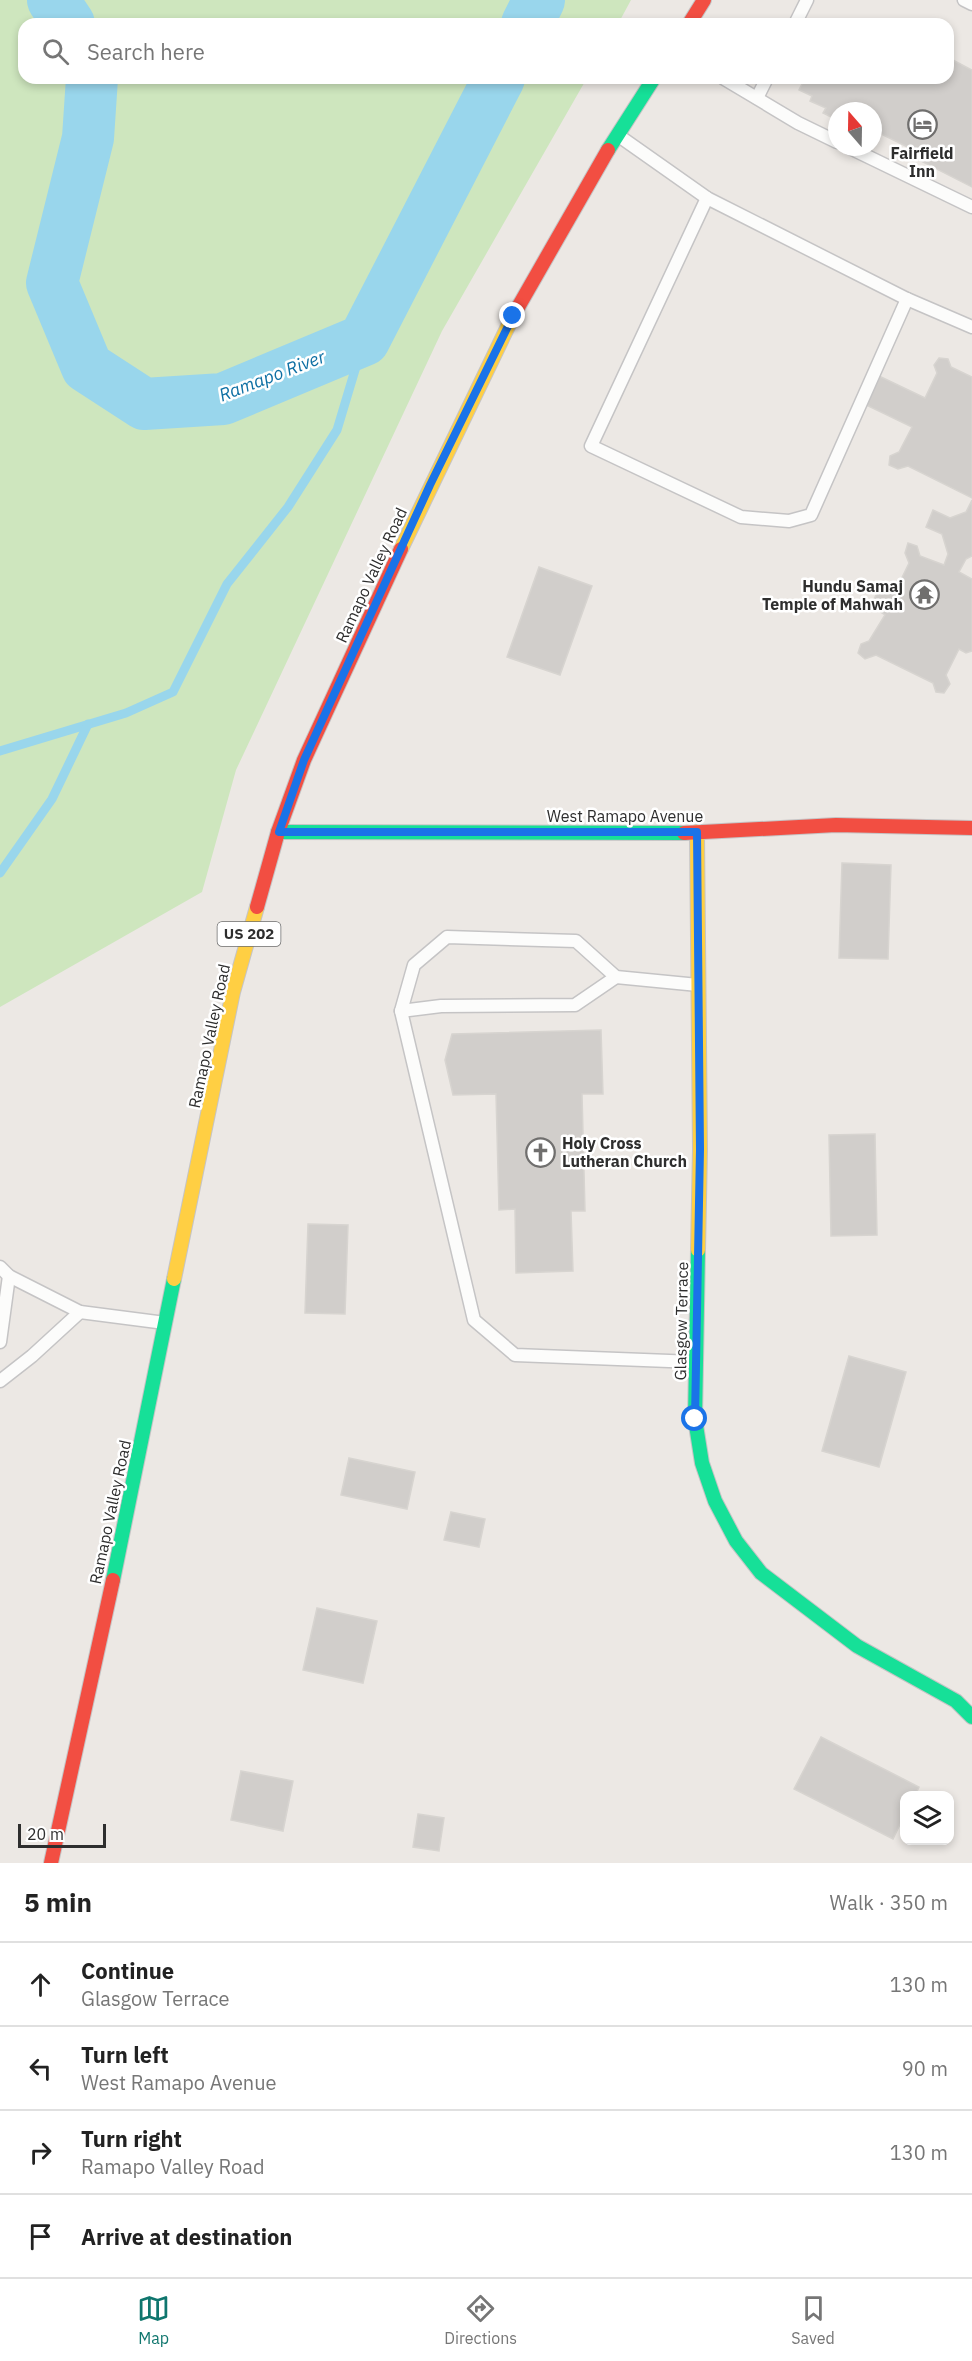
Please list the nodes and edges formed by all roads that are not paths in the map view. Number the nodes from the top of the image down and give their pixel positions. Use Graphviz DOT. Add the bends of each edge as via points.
graph roads {
  1 [pos="704,0"];
  2 [pos="807,0"];
  3 [pos="964,0"];
  4 [pos="972,4"];
  5 [pos="693,18"];
  6 [pos="798,18"];
  7 [pos="650,84"];
  8 [pos="733,84"];
  9 [pos="764,84"];
  10 [pos="757,98"];
  11 [pos="618,135"];
  12 [pos="828,138"];
  13 [pos="867,156"];
  14 [pos="707,198"];
  15 [pos="972,207"];
  16 [pos="907,299"];
  17 [pos="972,327"];
  18 [pos="972,828"];
  19 [pos="279,832"];
  20 [pos="697,832"];
  21 [pos="616,977"];
  22 [pos="698,985"];
  23 [pos="401,1011"];
  24 [pos="5,1272"];
  25 [pos="80,1312"];
  26 [pos="166,1323"];
  27 [pos="0,1342"];
  28 [pos="696,1362"];
  29 [pos="0,1381"];
  30 [pos="972,1717"];
  31 [pos="51,1863"];
  1 -- 5 [label="main road"];
  2 -- 6 [label="lane"];
  3 -- 4 [label="lane"];
  7 -- 11 [label="main road, Ramapo Valley Road / US 202"];
  8 -- 10 [label="lane"];
  9 -- 10 [label="lane"];
  10 -- 12 [label="lane"];
  11 -- 14 [label="lane"];
  11 -- 19 [label="main road, Ramapo Valley Road / US 202" via="513,316 435,475 304,760"];
  13 -- 15 [label="lane"];
  14 -- 16 [label="lane"];
  14 -- 16 [label="lane" via="591,446 741,517 789,521 811,515"];
  16 -- 17 [label="lane"];
  18 -- 20 [label="main road, West Ramapo Avenue" via="836,825"];
  19 -- 20 [label="main road, West Ramapo Avenue"];
  19 -- 26 [label="main road, Ramapo Valley Road / US 202" via="234,992"];
  20 -- 22 [label="main road, Glasgow Terrace"];
  21 -- 22 [label="lane"];
  21 -- 23 [label="lane" via="575,1005 441,1006"];
  21 -- 23 [label="lane" via="576,941 447,936 414,965"];
  22 -- 28 [label="main road, Glasgow Terrace"];
  23 -- 28 [label="lane" via="474,1320 515,1355"];
  24 -- 25 [label="lane"];
  24 -- 27 [label="lane"];
  25 -- 26 [label="lane"];
  25 -- 29 [label="lane"];
  26 -- 31 [label="main road, Ramapo Valley Road / US 202"];
  28 -- 30 [label="main road, Glasgow Terrace" via="695,1419 702,1463 715,1502 754,1565 856,1646 956,1701"];
}
